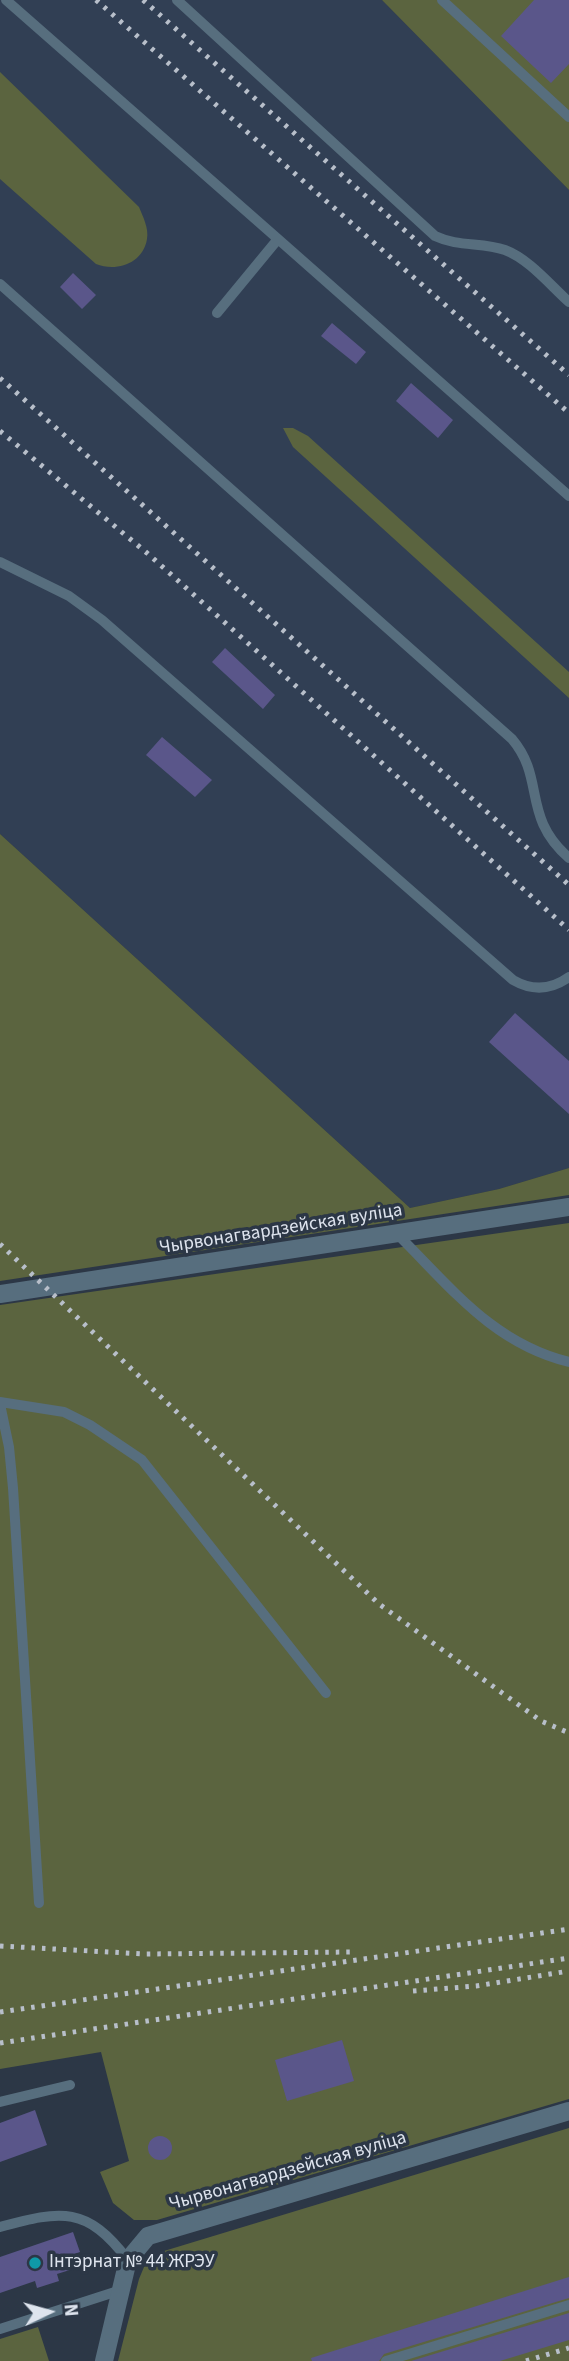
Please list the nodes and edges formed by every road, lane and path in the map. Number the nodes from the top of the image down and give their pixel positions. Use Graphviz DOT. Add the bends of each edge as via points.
graph roads {
  1 [pos="6,0"];
  2 [pos="177,0"];
  3 [pos="442,0"];
  4 [pos="569,117"];
  5 [pos="278,239"];
  6 [pos="0,284"];
  7 [pos="569,302"];
  8 [pos="217,313"];
  9 [pos="569,496"];
  10 [pos="0,562"];
  11 [pos="569,858"];
  12 [pos="569,977"];
  13 [pos="569,1207"];
  14 [pos="396,1233"];
  15 [pos="0,1294"];
  16 [pos="569,1362"];
  17 [pos="0,1403"];
  18 [pos="326,1693"];
  19 [pos="39,1903"];
  20 [pos="70,2085"];
  21 [pos="0,2102"];
  22 [pos="569,2111"];
  23 [pos="0,2227"];
  24 [pos="128,2260"];
  25 [pos="121,2290"];
  26 [pos="569,2305"];
  27 [pos="0,2329"];
  28 [pos="104,2361"];
  29 [pos="386,2361"];
  1 -- 5 [label="lane"];
  2 -- 7 [label="lane" via="435,236 507,251"];
  3 -- 4 [label="lane"];
  5 -- 8 [label="lane"];
  5 -- 9 [label="lane"];
  6 -- 11 [label="lane" via="512,739 528,766 542,827"];
  10 -- 12 [label="lane" via="69,596 102,620 513,980 534,988"];
  13 -- 14 [label="street, Чырвонагвардзейская вуліца"];
  14 -- 15 [label="street, Чырвонагвардзейская вуліца"];
  14 -- 16 [label="lane" via="502,1334 524,1348"];
  17 -- 18 [label="lane" via="64,1412 142,1460"];
  17 -- 19 [label="lane" via="13,1488"];
  20 -- 21 [label="lane"];
  22 -- 24 [label="street, Чырвонагвардзейская вуліца" via="163,2230 148,2236"];
  23 -- 24 [label="lane" via="41,2215 75,2215 110,2237"];
  24 -- 25 [label="street, Чырвонагвардзейская вуліца"];
  25 -- 27 [label="lane"];
  25 -- 28 [label="street, Чырвонагвардзейская вуліца"];
  26 -- 29 [label="lane"];
}
